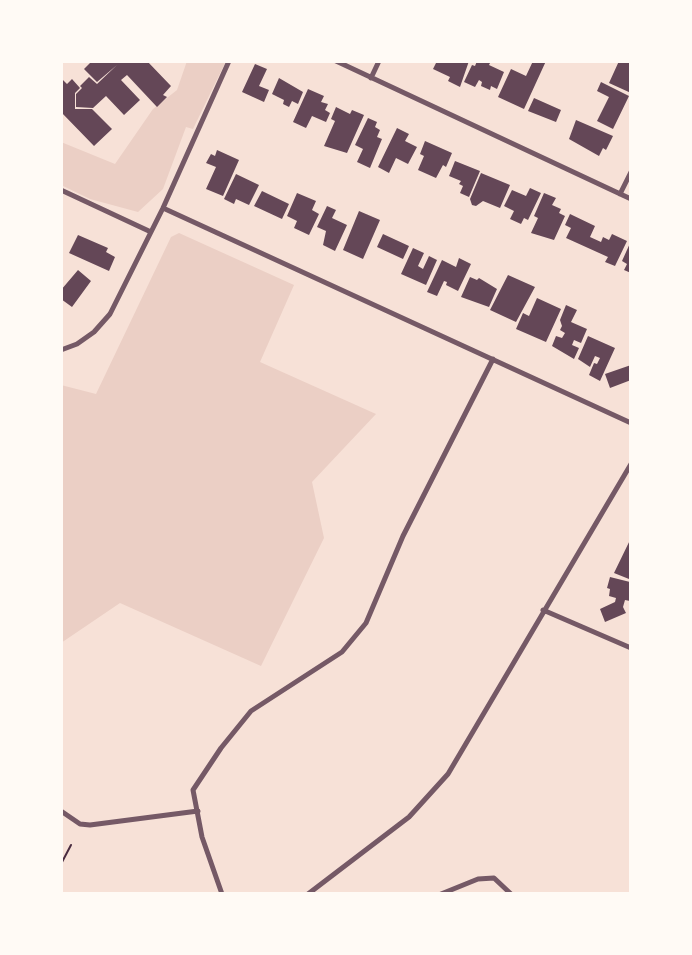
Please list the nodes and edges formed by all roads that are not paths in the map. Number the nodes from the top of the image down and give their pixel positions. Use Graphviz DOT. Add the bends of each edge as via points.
graph roads {
  1 [pos="229,61"];
  2 [pos="336,61"];
  3 [pos="379,61"];
  4 [pos="371,78"];
  5 [pos="631,172"];
  6 [pos="61,190"];
  7 [pos="620,194"];
  8 [pos="631,200"];
  9 [pos="163,208"];
  10 [pos="151,232"];
  11 [pos="61,350"];
  12 [pos="493,359"];
  13 [pos="631,423"];
  14 [pos="631,464"];
  15 [pos="543,610"];
  16 [pos="631,648"];
  17 [pos="61,811"];
  18 [pos="198,811"];
  19 [pos="222,894"];
  20 [pos="308,894"];
  21 [pos="441,894"];
  22 [pos="511,894"];
  1 -- 9 [label="street"];
  2 -- 4 [label="street"];
  3 -- 4 [label="street"];
  4 -- 7 [label="street"];
  5 -- 7 [label="street"];
  6 -- 10 [label="street"];
  7 -- 8 [label="street"];
  9 -- 10 [label="street"];
  9 -- 12 [label="street"];
  10 -- 11 [label="street" via="110,314 94,332"];
  12 -- 13 [label="street"];
  12 -- 18 [label="street" via="403,536 366,623 342,652 251,711 193,790"];
  14 -- 15 [label="street"];
  15 -- 16 [label="street"];
  15 -- 20 [label="street" via="448,774 410,817"];
  17 -- 18 [label="street" via="90,825"];
  18 -- 19 [label="street"];
  21 -- 22 [label="street" via="478,879 495,878"];
}
